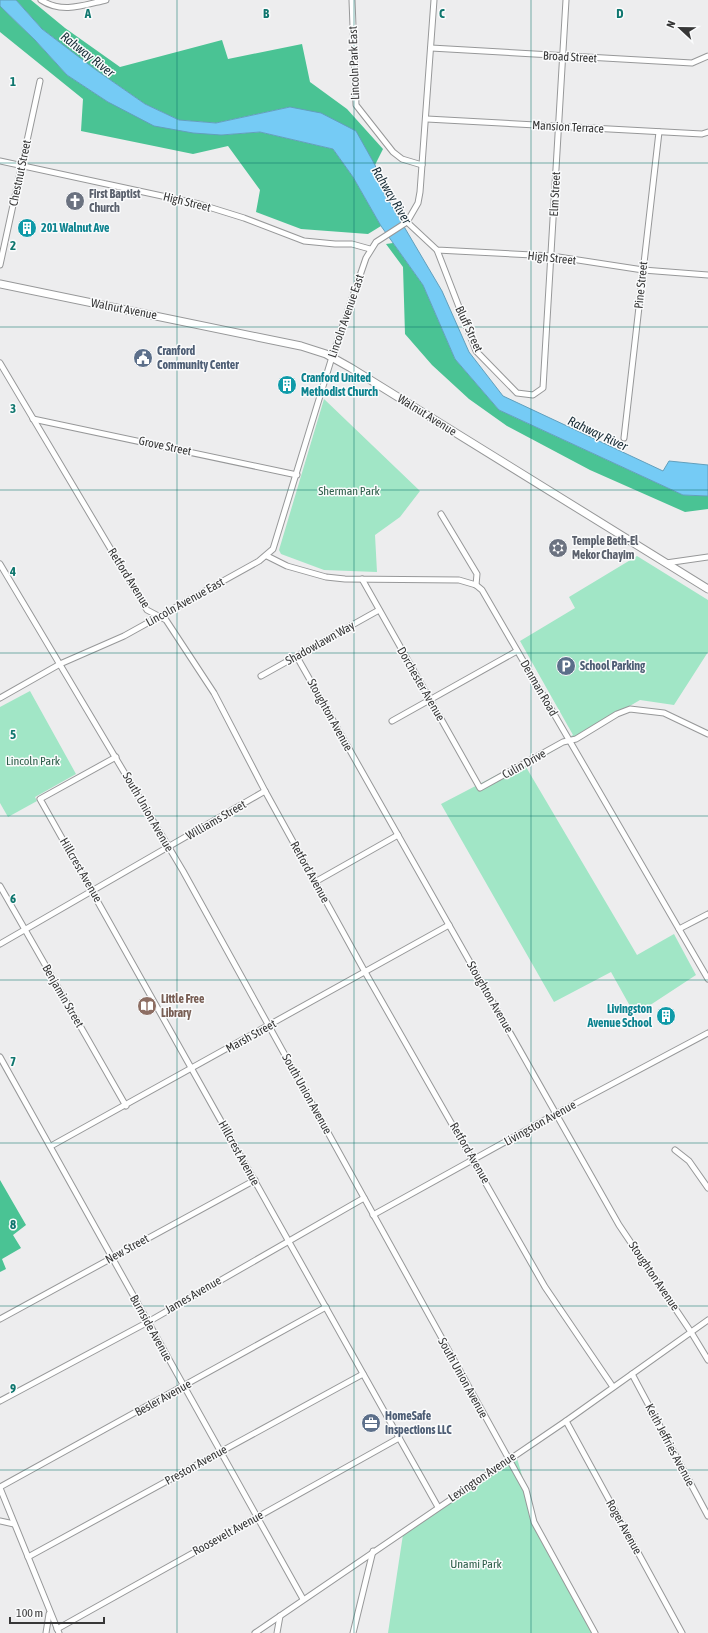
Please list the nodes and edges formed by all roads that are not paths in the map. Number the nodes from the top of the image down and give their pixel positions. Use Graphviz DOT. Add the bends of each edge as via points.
graph roads {
  1 [pos="41,0"];
  2 [pos="106,0"];
  3 [pos="352,0"];
  4 [pos="434,0"];
  5 [pos="566,0"];
  6 [pos="431,48"];
  7 [pos="563,56"];
  8 [pos="708,56"];
  9 [pos="40,81"];
  10 [pos="427,119"];
  11 [pos="559,126"];
  12 [pos="659,132"];
  13 [pos="708,132"];
  14 [pos="0,161"];
  15 [pos="422,164"];
  16 [pos="22,165"];
  17 [pos="405,222"];
  18 [pos="370,249"];
  19 [pos="437,250"];
  20 [pos="552,256"];
  21 [pos="0,265"];
  22 [pos="643,270"];
  23 [pos="708,275"];
  24 [pos="0,284"];
  25 [pos="332,357"];
  26 [pos="0,363"];
  27 [pos="543,388"];
  28 [pos="33,419"];
  29 [pos="624,438"];
  30 [pos="297,475"];
  31 [pos="441,514"];
  32 [pos="266,556"];
  33 [pos="708,557"];
  34 [pos="666,563"];
  35 [pos="0,566"];
  36 [pos="362,579"];
  37 [pos="476,585"];
  38 [pos="708,589"];
  39 [pos="379,610"];
  40 [pos="159,616"];
  41 [pos="517,651"];
  42 [pos="297,656"];
  43 [pos="60,664"];
  44 [pos="261,676"];
  45 [pos="0,698"];
  46 [pos="430,700"];
  47 [pos="392,721"];
  48 [pos="708,734"];
  49 [pos="569,740"];
  50 [pos="116,757"];
  51 [pos="480,788"];
  52 [pos="265,791"];
  53 [pos="398,835"];
  54 [pos="168,847"];
  55 [pos="315,882"];
  56 [pos="0,886"];
  57 [pos="92,889"];
  58 [pos="708,914"];
  59 [pos="449,925"];
  60 [pos="679,929"];
  61 [pos="24,930"];
  62 [pos="0,944"];
  63 [pos="365,972"];
  64 [pos="708,978"];
  65 [pos="269,1026"];
  66 [pos="708,1033"];
  67 [pos="0,1057"];
  68 [pos="192,1069"];
  69 [pos="126,1106"];
  70 [pos="556,1114"];
  71 [pos="51,1146"];
  72 [pos="674,1150"];
  73 [pos="474,1159"];
  74 [pos="255,1180"];
  75 [pos="708,1188"];
  76 [pos="364,1198"];
  77 [pos="373,1215"];
  78 [pos="288,1240"];
  79 [pos="112,1257"];
  80 [pos="326,1307"];
  81 [pos="0,1319"];
  82 [pos="708,1320"];
  83 [pos="148,1322"];
  84 [pos="691,1332"];
  85 [pos="708,1360"];
  86 [pos="364,1374"];
  87 [pos="632,1374"];
  88 [pos="184,1387"];
  89 [pos="613,1387"];
  90 [pos="0,1400"];
  91 [pos="566,1421"];
  92 [pos="399,1438"];
  93 [pos="220,1452"];
  94 [pos="508,1460"];
  95 [pos="0,1487"];
  96 [pos="438,1507"];
  97 [pos="708,1516"];
  98 [pos="256,1517"];
  99 [pos="0,1521"];
  100 [pos="14,1524"];
  101 [pos="372,1551"];
  102 [pos="28,1557"];
  103 [pos="303,1599"];
  104 [pos="49,1613"];
  105 [pos="280,1616"];
  106 [pos="58,1631"];
  107 [pos="46,1633"];
  108 [pos="254,1633"];
  109 [pos="277,1633"];
  110 [pos="353,1633"];
  111 [pos="595,1633"];
  112 [pos="682,1633"];
  1 -- 2 [label="street" via="55,7 71,9"];
  3 -- 15 [label="street, Lincoln Park East" via="356,105 393,152 402,159"];
  4 -- 6 [label="street, Lincoln Avenue East"];
  5 -- 7 [label="street, Elm Street"];
  6 -- 7 [label="street, Broad Street"];
  6 -- 10 [label="street, Lincoln Avenue East"];
  7 -- 8 [label="street, Broad Street" via="692,63"];
  7 -- 11 [label="street, Elm Street"];
  9 -- 16 [label="street, Chestnut Street"];
  10 -- 11 [label="street, Mansion Terrace"];
  10 -- 15 [label="street, Lincoln Avenue East"];
  11 -- 12 [label="street, Mansion Terrace"];
  11 -- 20 [label="street, Elm Street"];
  12 -- 13 [label="street, Mansion Terrace"];
  12 -- 22 [label="street, Pine Street"];
  14 -- 16 [label="street, High Street"];
  15 -- 17 [label="street, Lincoln Avenue East" via="418,203"];
  16 -- 18 [label="street, High Street" via="199,204 304,241 352,244"];
  16 -- 21 [label="street, Chestnut Street"];
  17 -- 18 [label="street, Lincoln Avenue East" via="383,236"];
  17 -- 19 [label="street"];
  18 -- 25 [label="street, Lincoln Avenue East"];
  19 -- 20 [label="street, High Street"];
  19 -- 27 [label="street, Bluff Street" via="476,351 517,393 533,395"];
  20 -- 22 [label="street, High Street"];
  20 -- 27 [label="street, Elm Street"];
  22 -- 23 [label="street, High Street"];
  22 -- 29 [label="street, Pine Street"];
  24 -- 25 [label="street, Walnut Avenue" via="301,346"];
  25 -- 30 [label="street, Lincoln Avenue East"];
  25 -- 34 [label="street, Walnut Avenue"];
  26 -- 28 [label="street, Retford Avenue"];
  28 -- 30 [label="street, Grove Street"];
  28 -- 40 [label="street, Retford Avenue" via="148,610"];
  30 -- 32 [label="street, Lincoln Avenue East" via="277,541"];
  31 -- 37 [label="street" via="477,574"];
  32 -- 36 [label="street" via="309,573 326,577"];
  32 -- 40 [label="street, Lincoln Avenue East"];
  33 -- 34 [label="street"];
  34 -- 38 [label="street, Walnut Avenue"];
  35 -- 43 [label="street, South Union Avenue"];
  36 -- 37 [label="street" via="459,580"];
  36 -- 39 [label="street, Dorchester Avenue"];
  37 -- 41 [label="street, Denman Road" via="486,595"];
  39 -- 42 [label="street, Shadowlawn Way"];
  39 -- 46 [label="street, Dorchester Avenue"];
  40 -- 43 [label="street, Lincoln Avenue East" via="124,636"];
  40 -- 52 [label="street, Retford Avenue" via="166,620 214,693"];
  41 -- 46 [label="street"];
  41 -- 49 [label="street, Denman Road"];
  42 -- 44 [label="street, Shadowlawn Way"];
  42 -- 53 [label="street, Stoughton Avenue"];
  43 -- 45 [label="street, Lincoln Avenue East"];
  43 -- 50 [label="street, South Union Avenue"];
  46 -- 47 [label="street"];
  46 -- 51 [label="street, Dorchester Avenue"];
  48 -- 49 [label="street, Culin Drive" via="664,713 630,709 576,739"];
  49 -- 51 [label="street, Culin Drive"];
  49 -- 60 [label="street, Denman Road"];
  50 -- 54 [label="street, South Union Avenue"];
  50 -- 57 [label="street, Hillcrest Avenue" via="40,799"];
  52 -- 54 [label="street, Williams Street"];
  52 -- 55 [label="street, Retford Avenue"];
  53 -- 55 [label="street"];
  53 -- 59 [label="street, Stoughton Avenue"];
  54 -- 57 [label="street, Williams Street"];
  54 -- 65 [label="street, South Union Avenue"];
  55 -- 63 [label="street, Retford Avenue"];
  56 -- 61 [label="street, Benjamin Street"];
  57 -- 61 [label="street, Williams Street"];
  57 -- 68 [label="street, Hillcrest Avenue"];
  58 -- 60 [label="street"];
  59 -- 63 [label="street, Marsh Street"];
  59 -- 70 [label="street, Stoughton Avenue"];
  60 -- 64 [label="street, Denman Road"];
  61 -- 62 [label="street, Williams Street"];
  61 -- 69 [label="street, Benjamin Street"];
  63 -- 65 [label="street, Marsh Street"];
  63 -- 73 [label="street, Retford Avenue"];
  65 -- 68 [label="street, Marsh Street"];
  65 -- 76 [label="street, South Union Avenue"];
  66 -- 70 [label="street, Livingston Avenue"];
  67 -- 71 [label="street, Burnside Avenue"];
  68 -- 69 [label="street, Marsh Street"];
  68 -- 74 [label="street, Hillcrest Avenue"];
  69 -- 71 [label="street, Marsh Street"];
  70 -- 73 [label="street, Livingston Avenue"];
  70 -- 84 [label="street, Stoughton Avenue" via="618,1224"];
  71 -- 79 [label="street, Burnside Avenue"];
  72 -- 75 [label="street" via="689,1160"];
  73 -- 77 [label="street, Livingston Avenue"];
  73 -- 89 [label="street, Retford Avenue" via="545,1286"];
  74 -- 78 [label="street, Hillcrest Avenue"];
  74 -- 79 [label="street, New Street"];
  76 -- 77 [label="street, South Union Avenue"];
  76 -- 78 [label="street, James Avenue"];
  77 -- 94 [label="street, South Union Avenue"];
  78 -- 80 [label="street, Hillcrest Avenue"];
  78 -- 83 [label="street, James Avenue"];
  79 -- 81 [label="street, New Street"];
  79 -- 83 [label="street, Burnside Avenue"];
  80 -- 86 [label="street, Hillcrest Avenue"];
  80 -- 88 [label="street, Besler Avenue"];
  82 -- 84 [label="street, Lexington Avenue"];
  83 -- 88 [label="street, Burnside Avenue"];
  83 -- 90 [label="street, James Avenue"];
  84 -- 85 [label="street, Stoughton Avenue"];
  84 -- 87 [label="street, Lexington Avenue"];
  86 -- 92 [label="street, Hillcrest Avenue"];
  86 -- 93 [label="street, Preston Avenue"];
  87 -- 89 [label="street, Lexington Avenue"];
  87 -- 97 [label="street, Keith Jeffries Avenue"];
  88 -- 93 [label="street, Burnside Avenue"];
  88 -- 95 [label="street, Besler Avenue"];
  89 -- 91 [label="street, Lexington Avenue"];
  91 -- 94 [label="street, Lexington Avenue"];
  91 -- 112 [label="street, Roger Avenue"];
  92 -- 96 [label="street, Hillcrest Avenue"];
  92 -- 98 [label="street, Roosevelt Avenue"];
  93 -- 98 [label="street, Burnside Avenue"];
  93 -- 102 [label="street, Preston Avenue"];
  94 -- 96 [label="street, Lexington Avenue"];
  94 -- 111 [label="street, South Union Avenue" via="526,1490 534,1522"];
  95 -- 100 [label="street"];
  96 -- 101 [label="street, Lexington Avenue"];
  98 -- 103 [label="street, Burnside Avenue"];
  98 -- 106 [label="street, Roosevelt Avenue"];
  99 -- 100 [label="street"];
  100 -- 102 [label="street"];
  101 -- 103 [label="street, Lexington Avenue"];
  101 -- 110 [label="street"];
  102 -- 104 [label="street"];
  103 -- 105 [label="street, Lexington Avenue"];
  104 -- 106 [label="street"];
  104 -- 107 [label="street"];
  105 -- 108 [label="street, Lexington Avenue"];
  105 -- 109 [label="street"];
}
